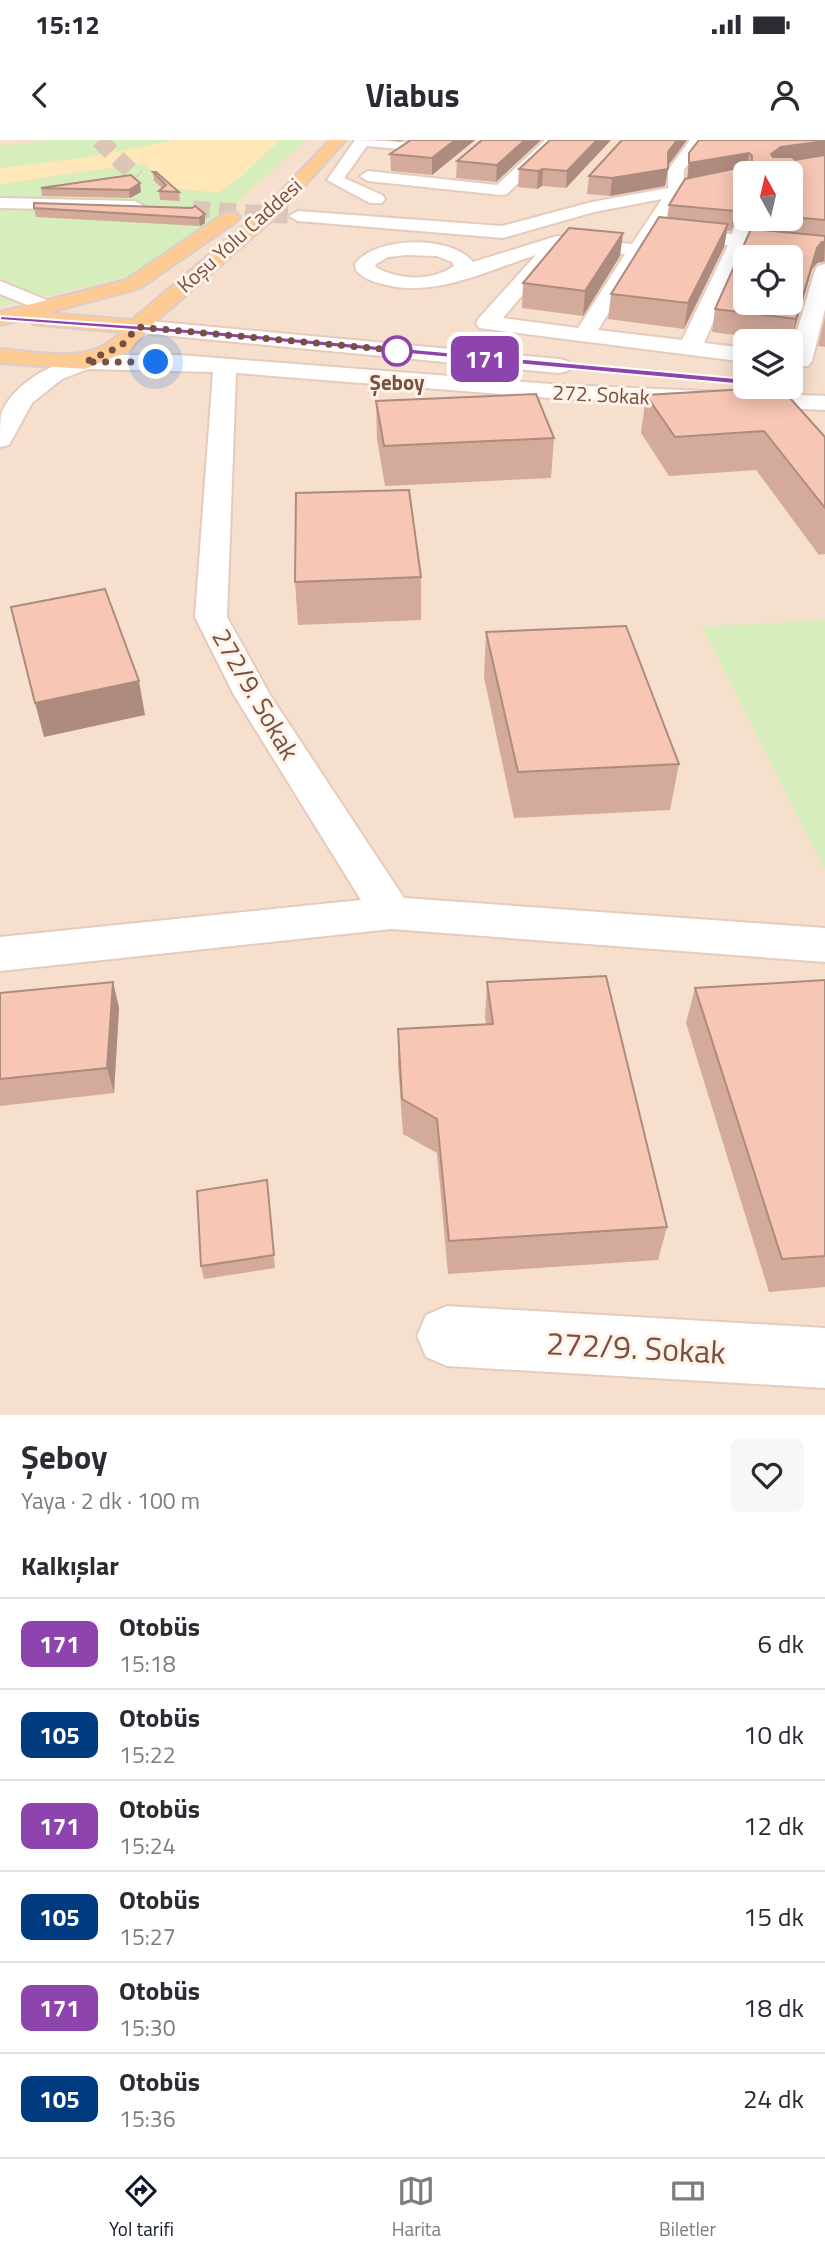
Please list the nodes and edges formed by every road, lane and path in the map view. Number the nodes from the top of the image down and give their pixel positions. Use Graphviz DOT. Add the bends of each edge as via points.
graph roads {
  1 [pos="338,140"];
  2 [pos="363,140"];
  3 [pos="554,140"];
  4 [pos="698,140"];
  5 [pos="414,143"];
  6 [pos="456,166"];
  7 [pos="368,176"];
  8 [pos="733,178"];
  9 [pos="676,181"];
  10 [pos="435,184"];
  11 [pos="610,185"];
  12 [pos="352,188"];
  13 [pos="501,190"];
  14 [pos="529,193"];
  15 [pos="571,197"];
  16 [pos="376,200"];
  17 [pos="32,202"];
  18 [pos="466,202"];
  19 [pos="0,203"];
  20 [pos="146,205"];
  21 [pos="241,210"];
  22 [pos="441,210"];
  23 [pos="419,211"];
  24 [pos="0,214"];
  25 [pos="298,216"];
  26 [pos="542,220"];
  27 [pos="650,231"];
  28 [pos="743,231"];
  29 [pos="503,232"];
  30 [pos="740,240"];
  31 [pos="557,242"];
  32 [pos="825,248"];
  33 [pos="638,250"];
  34 [pos="450,254"];
  35 [pos="825,270"];
  36 [pos="457,274"];
  37 [pos="0,287"];
  38 [pos="47,307"];
  39 [pos="1,318"];
  40 [pos="138,327"];
  41 [pos="584,335"];
  42 [pos="690,348"];
  43 [pos="803,350"];
  44 [pos="733,353"];
  45 [pos="0,356"];
  46 [pos="85,362"];
  47 [pos="225,365"];
  48 [pos="586,368"];
  49 [pos="631,372"];
  50 [pos="733,381"];
  51 [pos="825,387"];
  52 [pos="803,389"];
  53 [pos="733,391"];
  54 [pos="803,397"];
  55 [pos="825,403"];
  56 [pos="0,439"];
  57 [pos="391,914"];
  58 [pos="825,945"];
  59 [pos="0,954"];
  60 [pos="447,1336"];
  61 [pos="825,1358"];
  1 -- 40 [label="main road, Koşu Yolu Caddesi" via="273,210"];
  2 -- 5 [label="street"];
  2 -- 12 [label="street" via="335,180"];
  3 -- 13 [label="street"];
  4 -- 9 [label="street"];
  5 -- 7 [label="street"];
  6 -- 10 [label="street"];
  7 -- 10 [label="street"];
  7 -- 12 [label="street"];
  8 -- 9 [label="street"];
  9 -- 11 [label="street"];
  9 -- 26 [label="street"];
  9 -- 27 [label="street"];
  10 -- 13 [label="street"];
  10 -- 16 [label="street" via="392,187"];
  10 -- 18 [label="street" via="466,193"];
  12 -- 16 [label="street"];
  13 -- 14 [label="street"];
  15 -- 26 [label="street"];
  16 -- 23 [label="street" via="390,208"];
  17 -- 19 [label="street"];
  17 -- 20 [label="street"];
  17 -- 24 [label="street"];
  21 -- 38 [label="main road, Koşu Yolu Caddesi" via="133,284"];
  22 -- 23 [label="street"];
  23 -- 26 [label="street"];
  25 -- 29 [label="street"];
  26 -- 29 [label="street"];
  27 -- 30 [label="street"];
  27 -- 33 [label="street"];
  28 -- 30 [label="street"];
  29 -- 34 [label="street"];
  30 -- 32 [label="street"];
  30 -- 42 [label="street"];
  31 -- 33 [label="street"];
  31 -- 36 [label="street"];
  31 -- 41 [label="street" via="487,323"];
  33 -- 41 [label="street"];
  34 -- 36 [label="street" via="464,263"];
  34 -- 36 [label="street" via="423,249 391,251 365,264 373,275 400,281 433,281"];
  35 -- 43 [label="street"];
  37 -- 38 [label="street"];
  38 -- 39 [label="main road, Koşu Yolu Caddesi"];
  39 -- 40 [label="main road, 272. Sokak"];
  40 -- 46 [label="main road, 272. Sokak" via="121,346"];
  40 -- 48 [label="street, 272. Sokak"];
  41 -- 42 [label="street"];
  42 -- 44 [label="street"];
  45 -- 46 [label="main road, 272. Sokak"];
  46 -- 47 [label="street, 272. Sokak"];
  46 -- 56 [label="street" via="54,374 22,399"];
  47 -- 53 [label="street, 272. Sokak" via="564,392"];
  47 -- 57 [label="street, 272/9. Sokak" via="211,617 252,695"];
  49 -- 50 [label="street, 272. Sokak"];
  51 -- 52 [label="street, 272. Sokak"];
  54 -- 55 [label="street, 272. Sokak"];
  57 -- 58 [label="street"];
  57 -- 59 [label="street"];
  60 -- 61 [label="street, 272/9. Sokak"];
}
